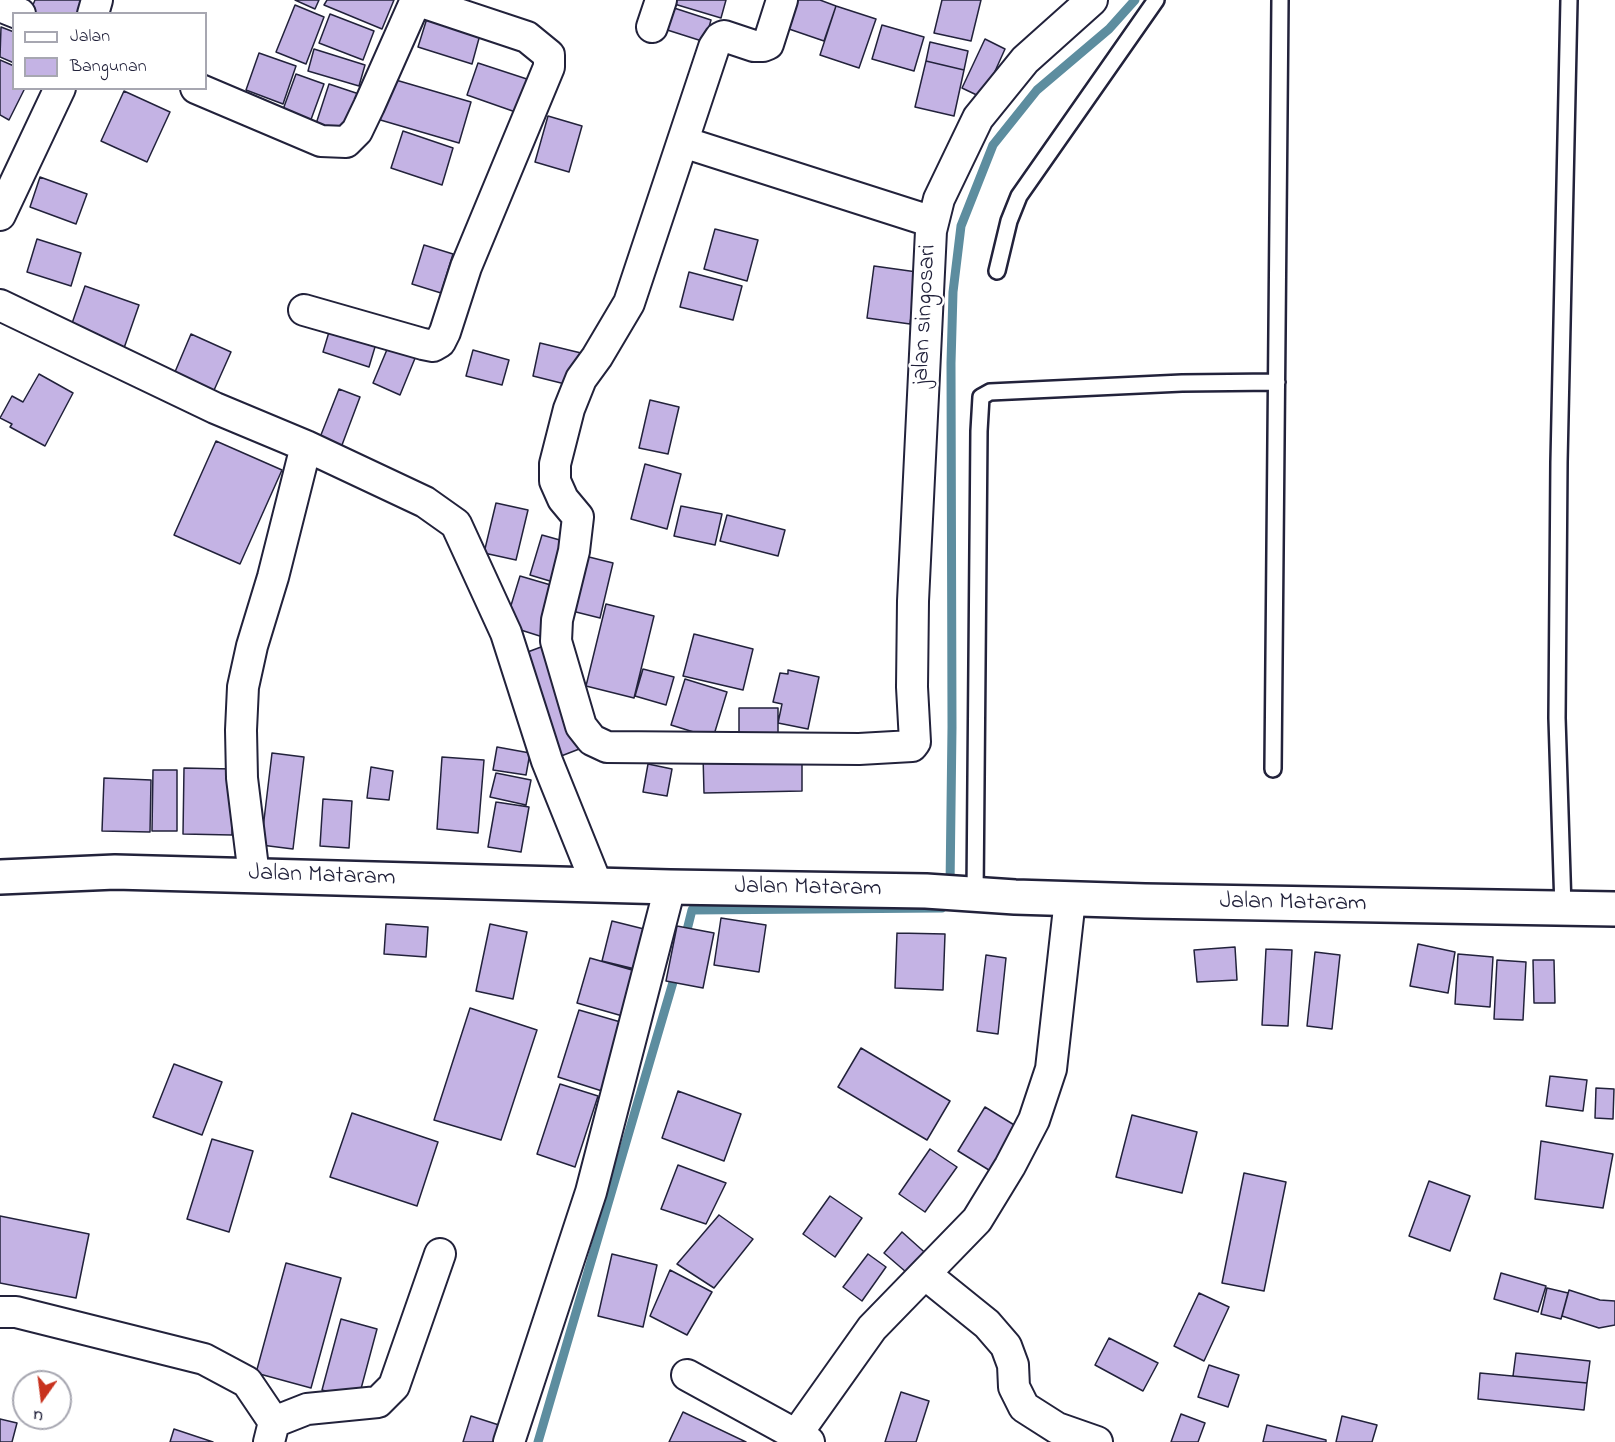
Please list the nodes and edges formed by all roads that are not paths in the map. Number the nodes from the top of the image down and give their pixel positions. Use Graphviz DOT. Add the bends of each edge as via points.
graph roads {
  1 [pos="782,0"];
  2 [pos="1092,0"];
  3 [pos="1156,0"];
  4 [pos="1280,0"];
  5 [pos="1569,0"];
  6 [pos="0,6"];
  7 [pos="15,12"];
  8 [pos="59,90"];
  9 [pos="201,90"];
  10 [pos="683,142"];
  11 [pos="0,215"];
  12 [pos="933,222"];
  13 [pos="997,272"];
  14 [pos="0,305"];
  15 [pos="304,310"];
  16 [pos="1277,382"];
  17 [pos="306,446"];
  18 [pos="1273,769"];
  19 [pos="0,876"];
  20 [pos="254,876"];
  21 [pos="597,885"];
  22 [pos="670,887"];
  23 [pos="957,893"];
  24 [pos="1070,899"];
  25 [pos="1563,908"];
  26 [pos="1615,909"];
  27 [pos="440,1254"];
  28 [pos="925,1274"];
  29 [pos="0,1312"];
  30 [pos="687,1375"];
  31 [pos="271,1432"];
  32 [pos="803,1438"];
  33 [pos="509,1442"];
  34 [pos="1097,1442"];
  1 -- 10 [label="street" via="768,44 754,46 720,38"];
  2 -- 12 [label="street, jalan singosari" via="1025,60 978,118 939,200"];
  3 -- 13 [label="lane" via="1019,196"];
  4 -- 16 [label="lane"];
  5 -- 25 [label="lane" via="1557,695"];
  6 -- 7 [label="street"];
  8 -- 11 [label="street"];
  9 -- 15 [label="street" via="321,141 346,142 357,131 416,0 526,37 549,55 549,67 466,267 440,342 433,346 423,344"];
  10 -- 12 [label="street"];
  10 -- 12 [label="street, jalan singosari" via="629,303 581,379 555,464 555,481 578,517 556,641 581,726 592,740 607,747 859,749 912,746 915,742 913,601"];
  14 -- 17 [label="street" via="215,408"];
  16 -- 18 [label="lane"];
  16 -- 23 [label="lane" via="990,392 981,397"];
  17 -- 20 [label="street" via="243,687 242,778"];
  17 -- 21 [label="street" via="425,502 456,524 506,633 547,761"];
  19 -- 20 [label="street, Jalan Mataram" via="115,872"];
  20 -- 21 [label="street, Jalan Mataram"];
  21 -- 22 [label="street, Jalan Mataram"];
  22 -- 23 [label="street, Jalan Mataram"];
  22 -- 33 [label="street" via="591,1192"];
  23 -- 24 [label="street, Jalan Mataram"];
  24 -- 25 [label="street, Jalan Mataram"];
  24 -- 28 [label="street" via="1051,1069 1034,1120 977,1220"];
  25 -- 26 [label="street, Jalan Mataram"];
  27 -- 31 [label="street" via="394,1386 378,1402 307,1409"];
  28 -- 32 [label="street" via="872,1328"];
  28 -- 34 [label="street" via="987,1324 1006,1346 1013,1365 1014,1387 1024,1407 1057,1428"];
  29 -- 31 [label="street" via="16,1312 204,1359 247,1382"];
  30 -- 32 [label="street"];
}
